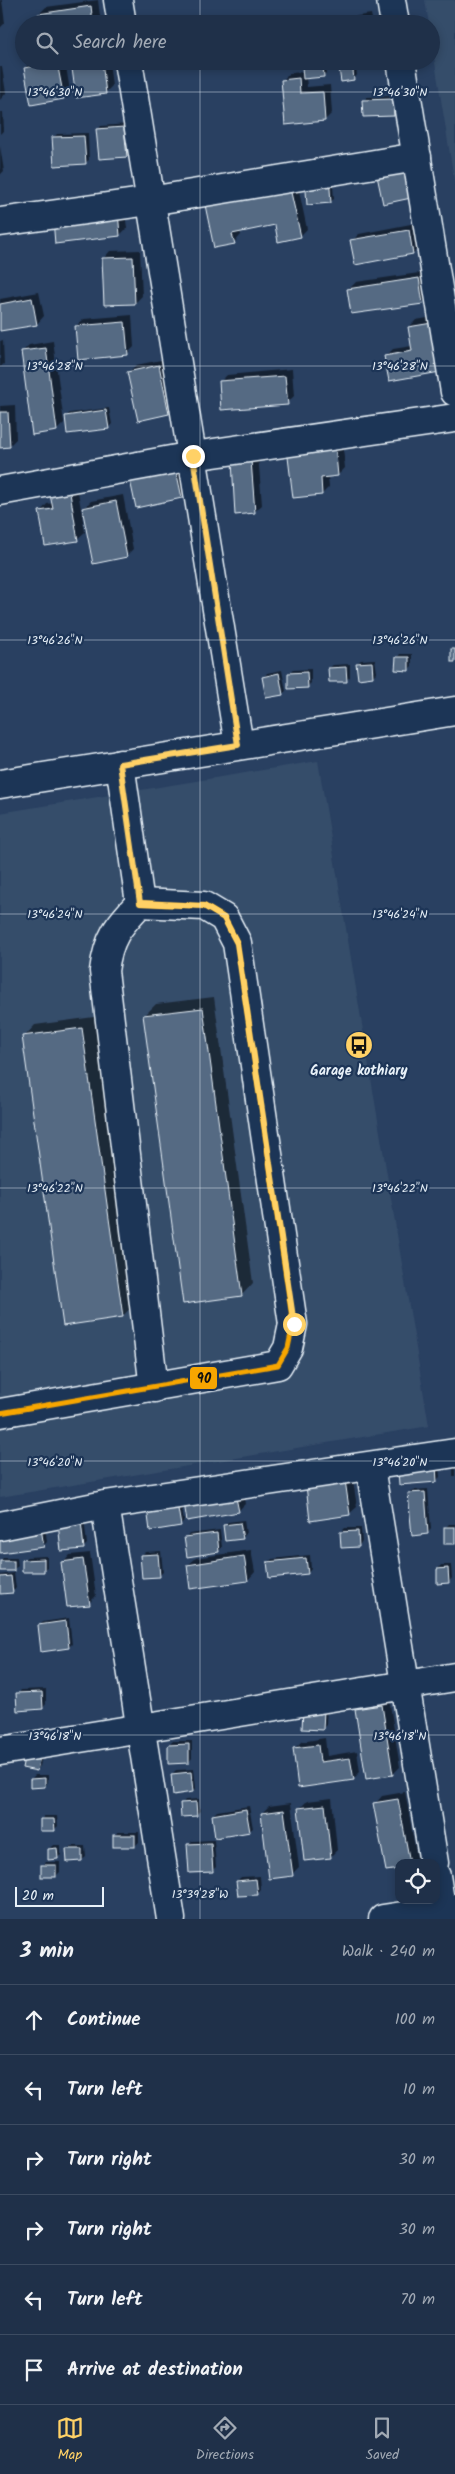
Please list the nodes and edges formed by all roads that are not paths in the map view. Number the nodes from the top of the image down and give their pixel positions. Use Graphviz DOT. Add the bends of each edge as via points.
graph roads {
  1 [pos="118,0"];
  2 [pos="391,0"];
  3 [pos="120,15"];
  4 [pos="394,15"];
  5 [pos="129,70"];
  6 [pos="402,70"];
  7 [pos="417,157"];
  8 [pos="150,201"];
  9 [pos="0,222"];
  10 [pos="455,392"];
  11 [pos="455,418"];
  12 [pos="193,456"];
  13 [pos="0,491"];
  14 [pos="455,710"];
  15 [pos="238,745"];
  16 [pos="120,764"];
  17 [pos="0,784"];
  18 [pos="140,903"];
  19 [pos="154,1388"];
  20 [pos="0,1413"];
  21 [pos="455,1454"];
  22 [pos="370,1468"];
  23 [pos="105,1505"];
  24 [pos="0,1526"];
  25 [pos="455,1677"];
  26 [pos="405,1685"];
  27 [pos="140,1728"];
  28 [pos="0,1751"];
  29 [pos="433,1859"];
  30 [pos="440,1889"];
  31 [pos="447,1912"];
  32 [pos="171,1919"];
  33 [pos="383,1919"];
  1 -- 3 [label="street"];
  2 -- 4 [label="street"];
  5 -- 8 [label="street"];
  6 -- 7 [label="street"];
  7 -- 8 [label="street"];
  7 -- 10 [label="street"];
  8 -- 9 [label="street"];
  8 -- 12 [label="street"];
  11 -- 12 [label="street"];
  12 -- 13 [label="street"];
  12 -- 15 [label="street"];
  14 -- 15 [label="street"];
  15 -- 16 [label="street"];
  16 -- 17 [label="street"];
  16 -- 18 [label="street"];
  18 -- 19 [label="street" via="118,927 107,948 104,970"];
  18 -- 19 [label="street" via="204,906 224,918 237,943 294,1324 288,1348 278,1365"];
  19 -- 20 [label="street"];
  21 -- 22 [label="street"];
  22 -- 23 [label="street"];
  22 -- 26 [label="street"];
  23 -- 24 [label="street"];
  23 -- 27 [label="street"];
  25 -- 26 [label="street"];
  26 -- 27 [label="street"];
  26 -- 29 [label="street"];
  27 -- 28 [label="street"];
  27 -- 32 [label="street"];
  30 -- 31 [label="street"];
  31 -- 33 [label="street"];
}
